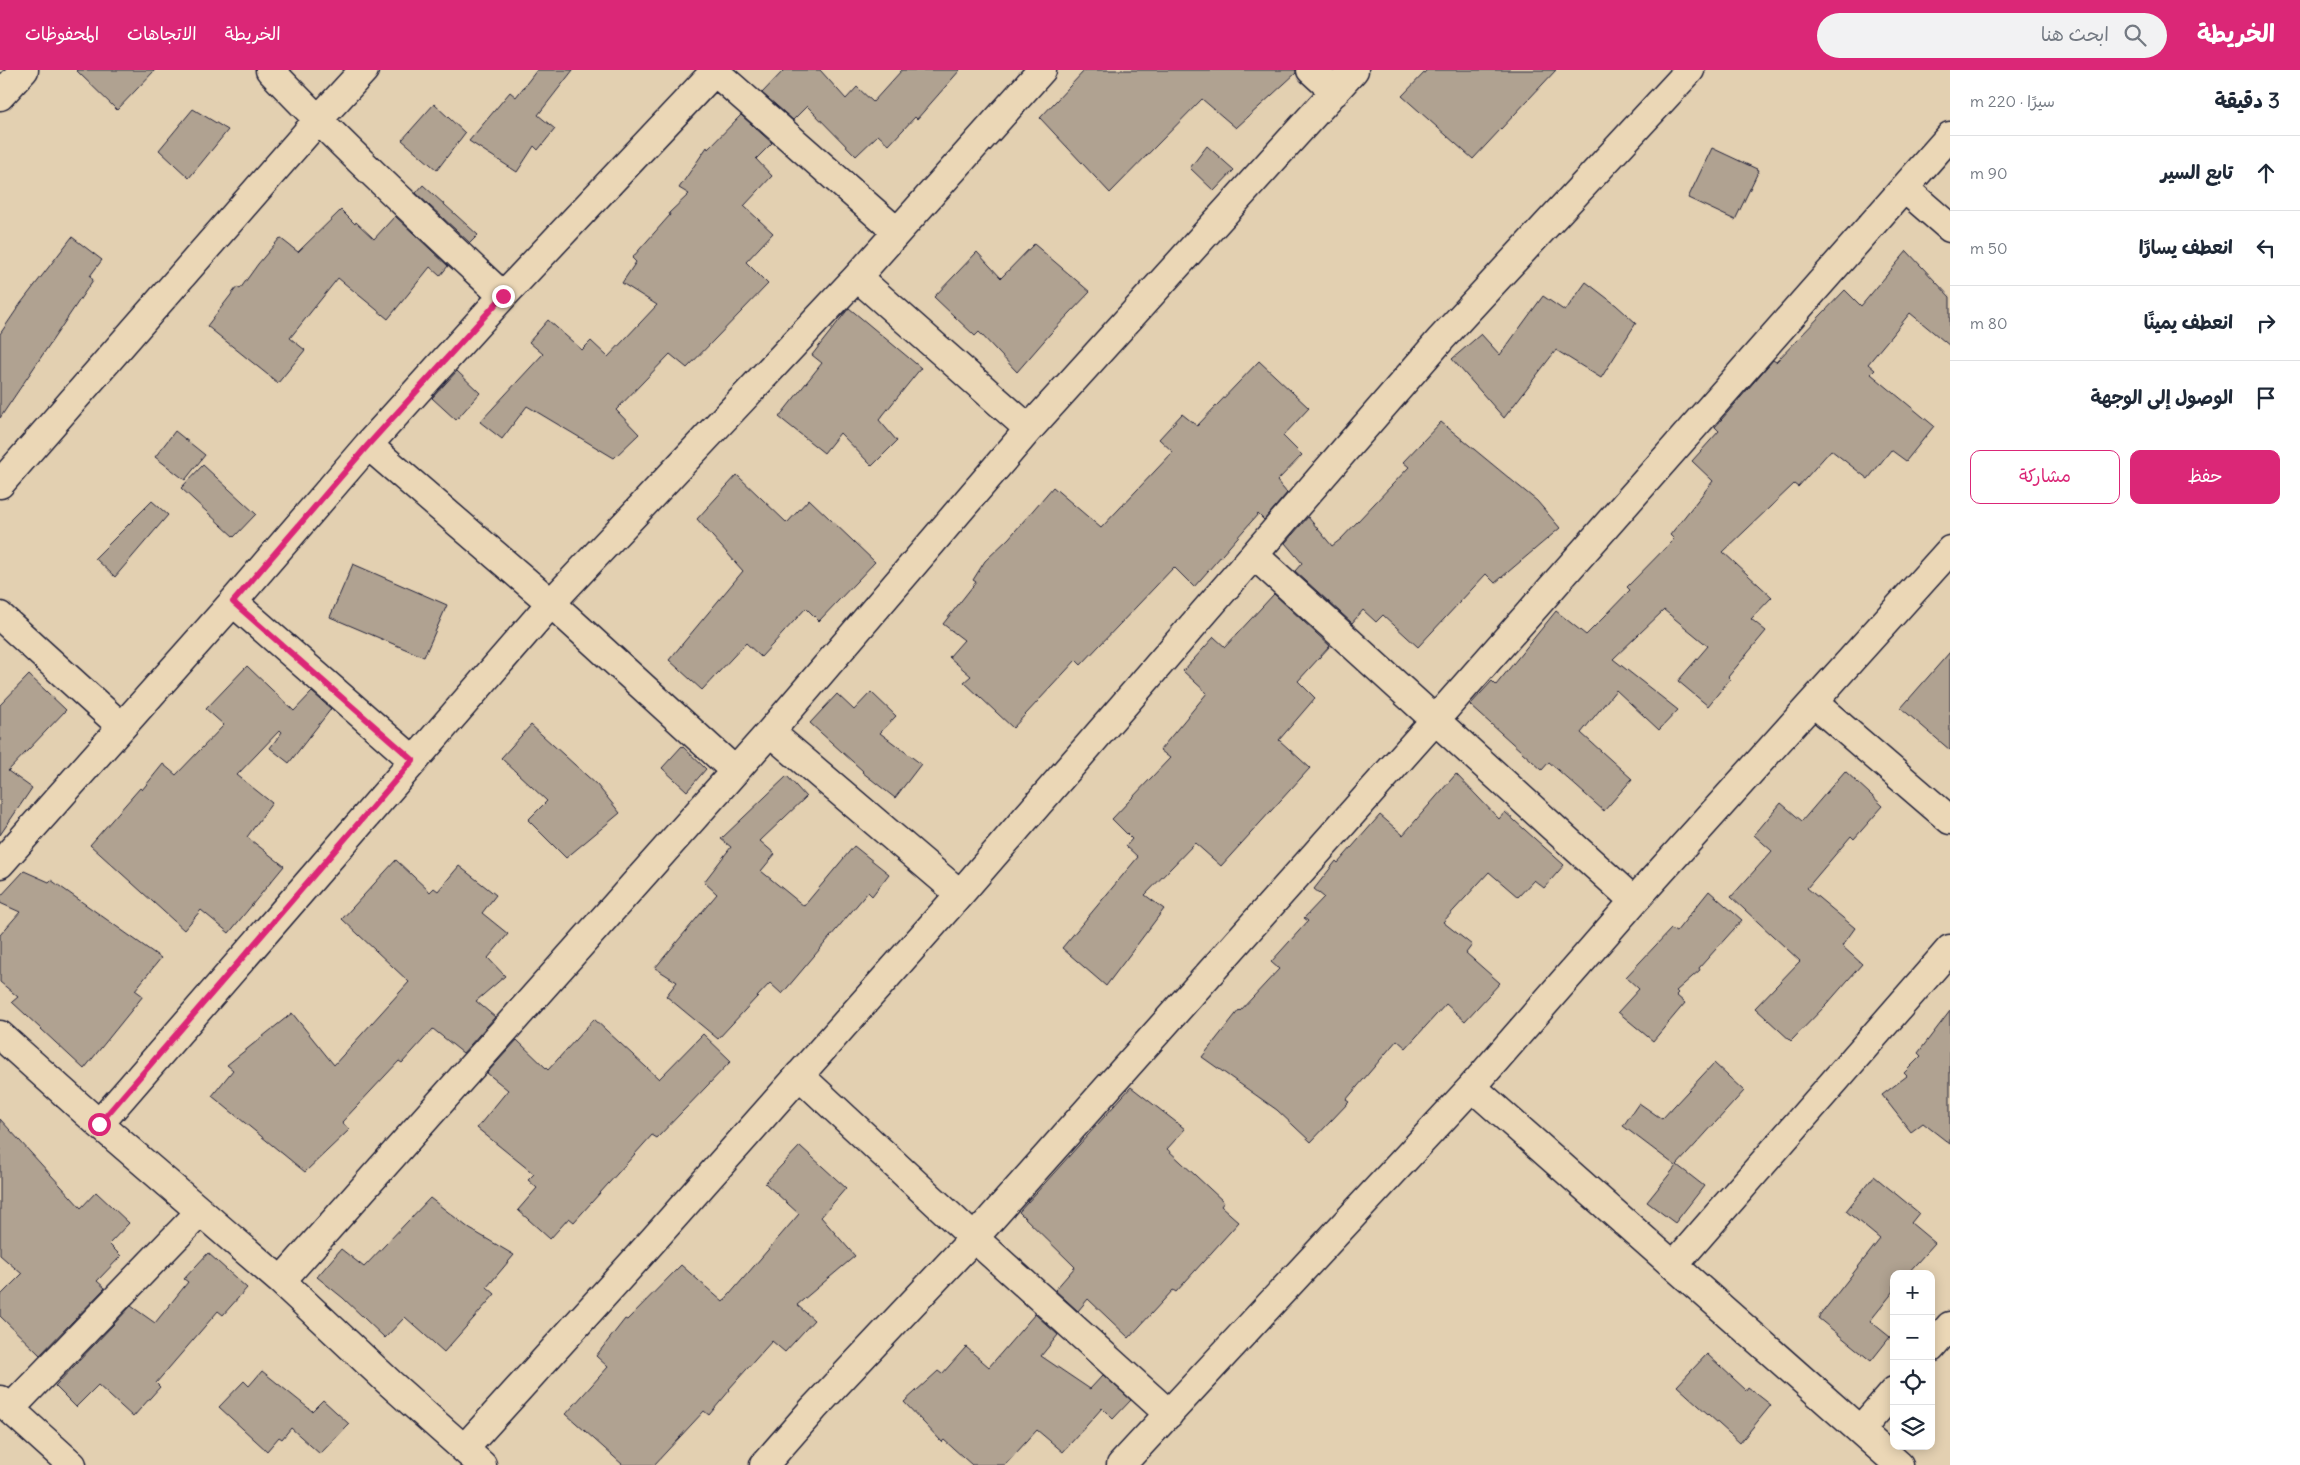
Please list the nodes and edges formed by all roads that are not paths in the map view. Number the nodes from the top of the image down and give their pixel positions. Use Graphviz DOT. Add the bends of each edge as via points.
graph roads {
  1 [pos="24,70"];
  2 [pos="270,70"];
  3 [pos="364,70"];
  4 [pos="714,70"];
  5 [pos="1042,70"];
  6 [pos="1311,70"];
  7 [pos="1354,70"];
  8 [pos="1690,70"];
  9 [pos="1335,92"];
  10 [pos="0,96"];
  11 [pos="318,120"];
  12 [pos="1950,136"];
  13 [pos="1904,188"];
  14 [pos="1950,228"];
  15 [pos="897,232"];
  16 [pos="856,277"];
  17 [pos="503,296"];
  18 [pos="1029,429"];
  19 [pos="368,445"];
  20 [pos="0,484"];
  21 [pos="1950,550"];
  22 [pos="1254,555"];
  23 [pos="233,602"];
  24 [pos="551,603"];
  25 [pos="0,616"];
  26 [pos="1814,703"];
  27 [pos="1436,719"];
  28 [pos="121,726"];
  29 [pos="770,732"];
  30 [pos="413,760"];
  31 [pos="735,771"];
  32 [pos="1950,820"];
  33 [pos="0,864"];
  34 [pos="960,894"];
  35 [pos="1634,901"];
  36 [pos="1950,949"];
  37 [pos="0,1035"];
  38 [pos="799,1075"];
  39 [pos="1472,1087"];
  40 [pos="99,1124"];
  41 [pos="200,1212"];
  42 [pos="974,1238"];
  43 [pos="1674,1265"];
  44 [pos="281,1281"];
  45 [pos="1950,1326"];
  46 [pos="1935,1343"];
  47 [pos="1890,1396"];
  48 [pos="5,1405"];
  49 [pos="1169,1414"];
  50 [pos="1860,1430"];
  51 [pos="473,1457"];
  52 [pos="72,1465"];
  53 [pos="764,1465"];
  54 [pos="1121,1465"];
  55 [pos="1899,1465"];
  1 -- 10 [label="street"];
  2 -- 11 [label="street"];
  3 -- 11 [label="street"];
  4 -- 15 [label="street"];
  4 -- 17 [label="street"];
  5 -- 15 [label="street"];
  6 -- 9 [label="street"];
  7 -- 9 [label="street"];
  8 -- 22 [label="street" via="1434,346"];
  9 -- 18 [label="street"];
  11 -- 17 [label="street"];
  11 -- 20 [label="street"];
  12 -- 13 [label="street"];
  13 -- 14 [label="street"];
  13 -- 27 [label="street"];
  15 -- 16 [label="street"];
  16 -- 18 [label="street"];
  16 -- 24 [label="street"];
  17 -- 19 [label="street"];
  18 -- 29 [label="street"];
  19 -- 23 [label="street"];
  19 -- 24 [label="street"];
  21 -- 26 [label="street"];
  22 -- 27 [label="street"];
  22 -- 34 [label="street"];
  23 -- 28 [label="street"];
  23 -- 30 [label="street"];
  24 -- 30 [label="street"];
  24 -- 31 [label="street"];
  25 -- 28 [label="street"];
  26 -- 32 [label="street"];
  26 -- 35 [label="street"];
  27 -- 35 [label="street"];
  27 -- 42 [label="street"];
  28 -- 33 [label="street"];
  29 -- 31 [label="street"];
  29 -- 34 [label="street"];
  30 -- 40 [label="street"];
  31 -- 44 [label="street"];
  34 -- 38 [label="street"];
  35 -- 39 [label="street"];
  36 -- 43 [label="street"];
  37 -- 40 [label="street"];
  38 -- 42 [label="street"];
  38 -- 51 [label="street"];
  39 -- 43 [label="street"];
  39 -- 49 [label="street"];
  40 -- 41 [label="street"];
  41 -- 44 [label="street"];
  41 -- 48 [label="street"];
  42 -- 49 [label="street"];
  42 -- 53 [label="street"];
  43 -- 50 [label="street"];
  44 -- 51 [label="street"];
  45 -- 46 [label="street"];
  47 -- 50 [label="street"];
  48 -- 52 [label="street"];
  49 -- 54 [label="street"];
  50 -- 55 [label="street"];
}
